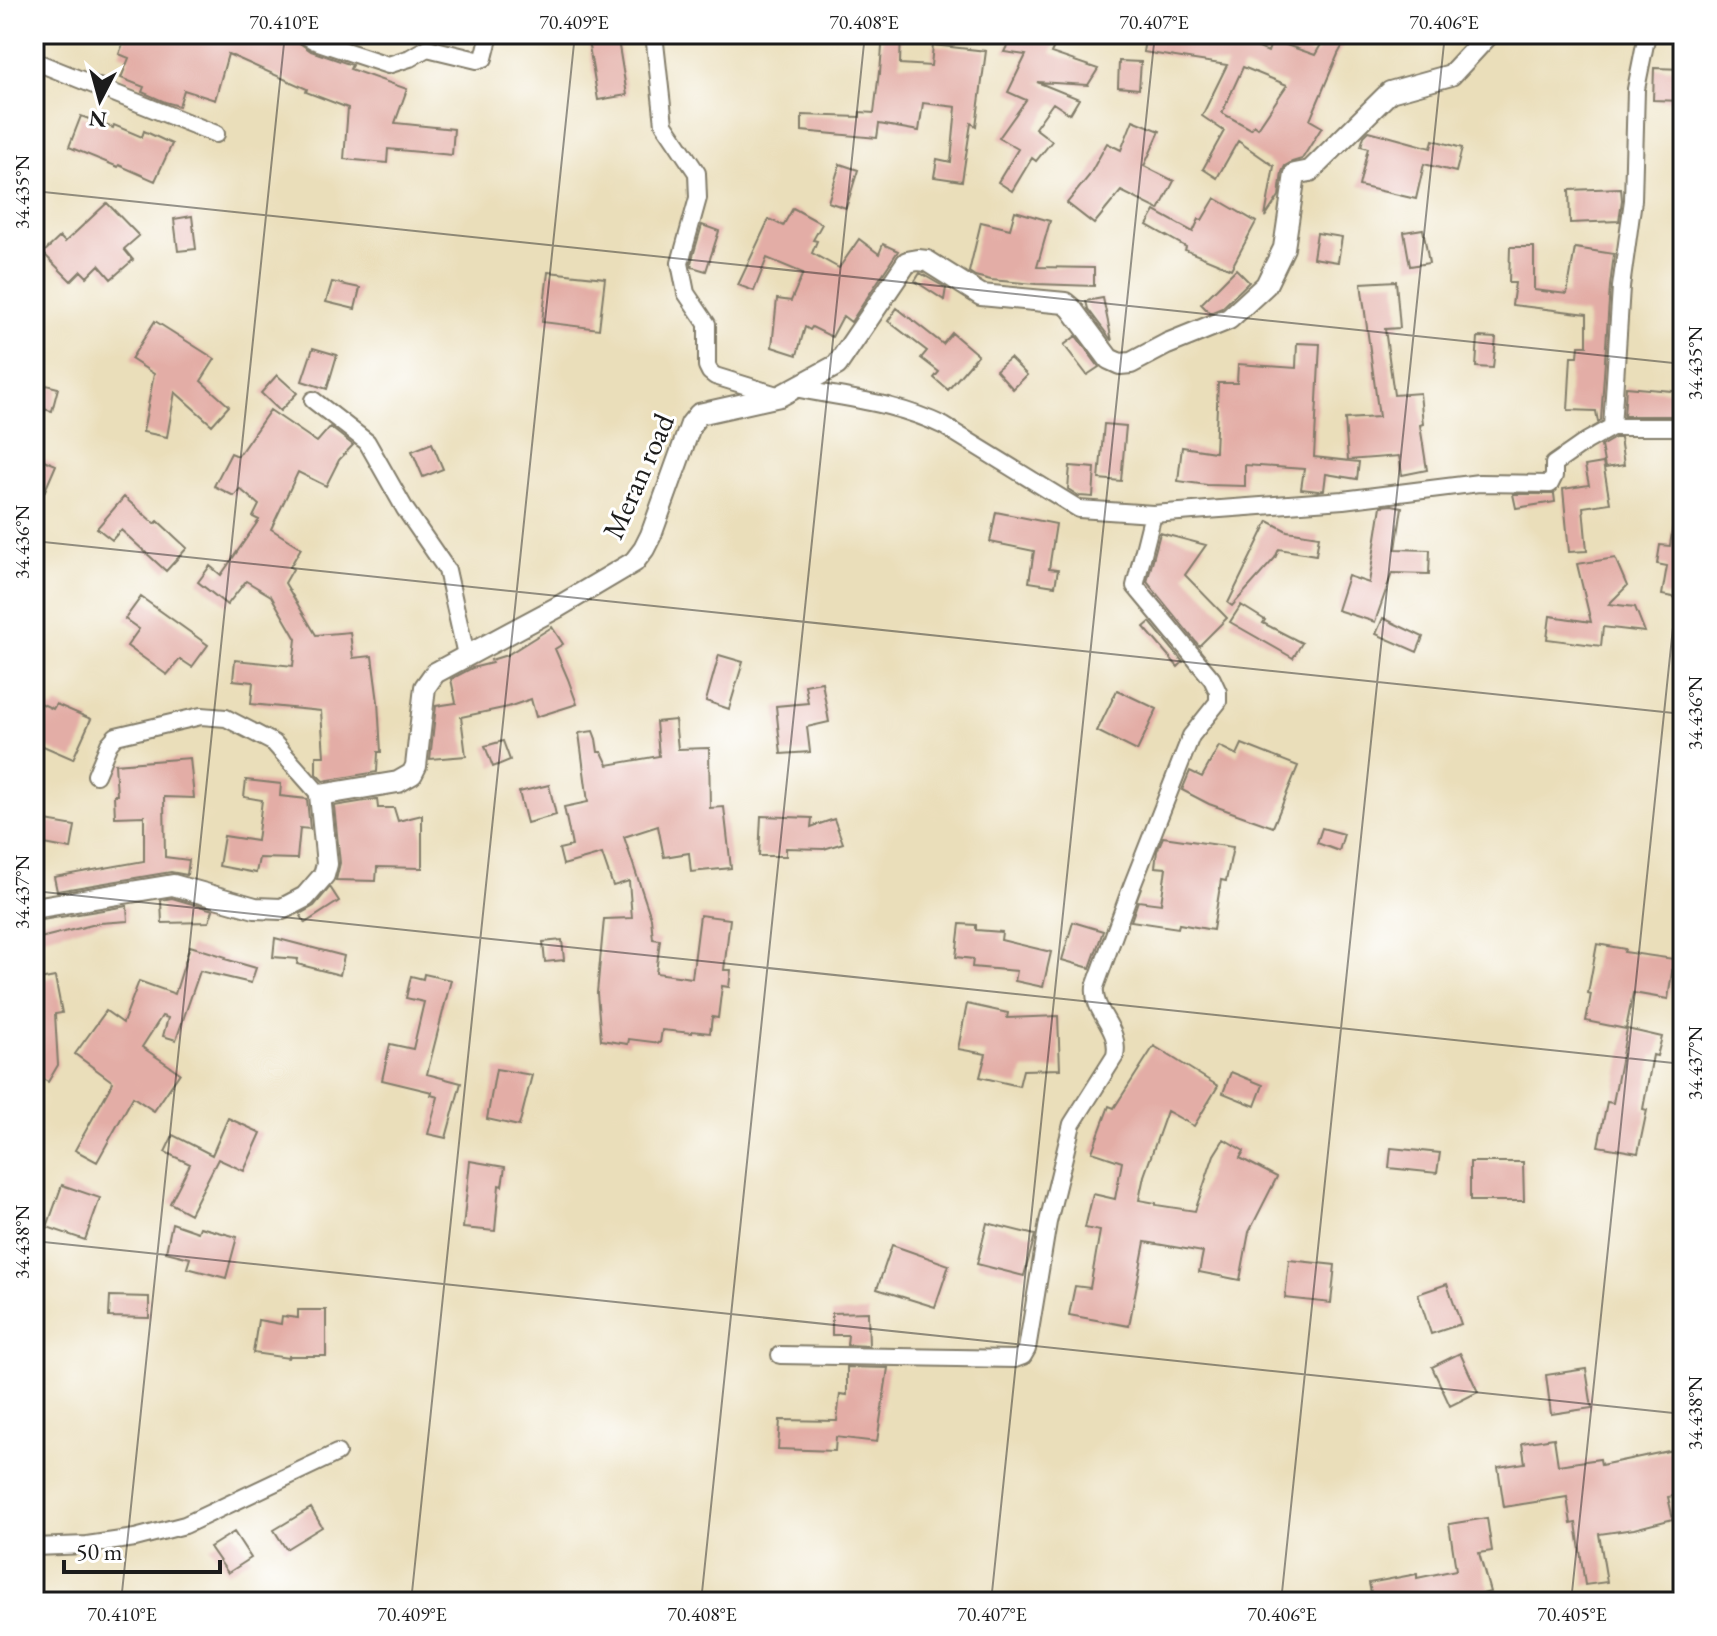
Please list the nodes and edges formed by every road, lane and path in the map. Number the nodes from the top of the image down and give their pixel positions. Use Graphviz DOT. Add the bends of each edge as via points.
graph roads {
  1 [pos="303,34"];
  2 [pos="490,34"];
  3 [pos="654,34"];
  4 [pos="1489,34"];
  5 [pos="1647,34"];
  6 [pos="34,61"];
  7 [pos="216,134"];
  8 [pos="788,392"];
  9 [pos="313,400"];
  10 [pos="1612,427"];
  11 [pos="1683,427"];
  12 [pos="1153,514"];
  13 [pos="466,655"];
  14 [pos="96,775"];
  15 [pos="320,795"];
  16 [pos="34,908"];
  17 [pos="780,1355"];
  18 [pos="337,1453"];
  19 [pos="34,1547"];
  1 -- 2 [label="street" via="388,65 427,48 484,58"];
  3 -- 8 [label="street" via="664,124 697,173 698,198 680,263 686,293 707,324 707,366 715,376"];
  4 -- 8 [label="street, Meran road" via="1451,75 1390,92 1310,171 1295,174 1284,248 1266,285 1229,319 1120,364 1109,359 1065,303 981,295 918,260 907,262 837,365"];
  5 -- 10 [label="street" via="1636,89 1633,200"];
  6 -- 7 [label="street"];
  8 -- 12 [label="street" via="882,403 920,414 1079,509"];
  8 -- 13 [label="street, Meran road" via="699,414 651,535 634,562"];
  9 -- 13 [label="street" via="367,442 447,570"];
  10 -- 11 [label="street"];
  10 -- 12 [label="street" via="1554,464 1550,484 1479,483 1343,500"];
  12 -- 17 [label="street" via="1135,586 1212,679 1218,702 1191,736 1095,987 1094,998 1114,1034 1115,1056 1072,1124 1048,1222 1027,1349 1015,1359"];
  13 -- 15 [label="street, Meran road" via="435,673 425,687 412,774 398,782"];
  14 -- 15 [label="street" via="116,736 201,716 226,718 274,743"];
  15 -- 16 [label="street" via="324,875 305,897 282,909 255,908 173,885"];
  18 -- 19 [label="street" via="185,1525 123,1540"];
}
